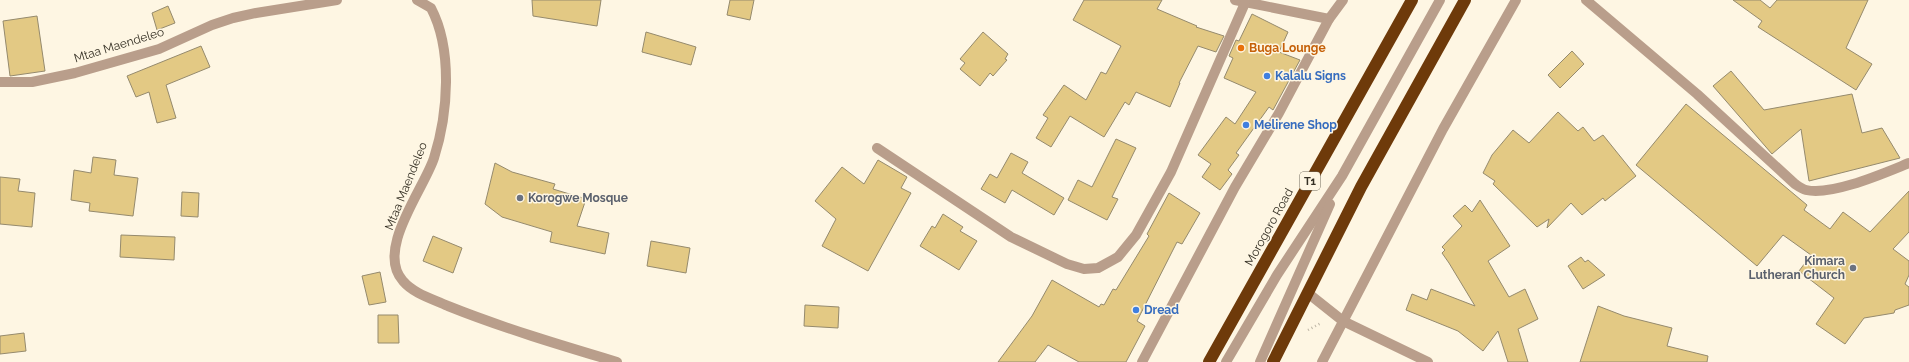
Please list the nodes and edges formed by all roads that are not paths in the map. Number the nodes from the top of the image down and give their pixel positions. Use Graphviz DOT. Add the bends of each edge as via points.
graph roads {
  1 [pos="337,0"];
  2 [pos="418,0"];
  3 [pos="1342,0"];
  4 [pos="1412,0"];
  5 [pos="1440,0"];
  6 [pos="1465,0"];
  7 [pos="1516,0"];
  8 [pos="1586,0"];
  9 [pos="1240,2"];
  10 [pos="1330,19"];
  11 [pos="0,82"];
  12 [pos="877,148"];
  13 [pos="1909,162"];
  14 [pos="1342,176"];
  15 [pos="1309,294"];
  16 [pos="1343,321"];
  17 [pos="617,362"];
  18 [pos="1142,362"];
  19 [pos="1209,362"];
  20 [pos="1226,362"];
  21 [pos="1260,362"];
  22 [pos="1273,362"];
  23 [pos="1322,362"];
  24 [pos="1428,362"];
  1 -- 11 [label="street, Mtaa Maendeleo" via="233,18 159,49 75,73 32,82"];
  2 -- 17 [label="street, Mtaa Maendeleo" via="431,8 439,32 446,72 446,100 433,159 400,232 395,259 402,280 419,294 467,314"];
  3 -- 10 [label="street"];
  4 -- 19 [label="highway, Morogoro Road / T1"];
  5 -- 14 [label="street"];
  6 -- 15 [label="highway" via="1361,187"];
  7 -- 16 [label="street" via="1444,129"];
  8 -- 13 [label="street" via="1697,94 1795,184 1805,190 1827,191"];
  9 -- 10 [label="street"];
  9 -- 12 [label="street" via="1171,172 1136,235 1118,257 1098,268 1084,270 1067,264 1011,237"];
  10 -- 18 [label="street" via="1235,187"];
  14 -- 20 [label="street" via="1277,275"];
  14 -- 21 [label="street"];
  15 -- 16 [label="street"];
  15 -- 22 [label="highway"];
  16 -- 23 [label="street"];
  16 -- 24 [label="street"];
}
